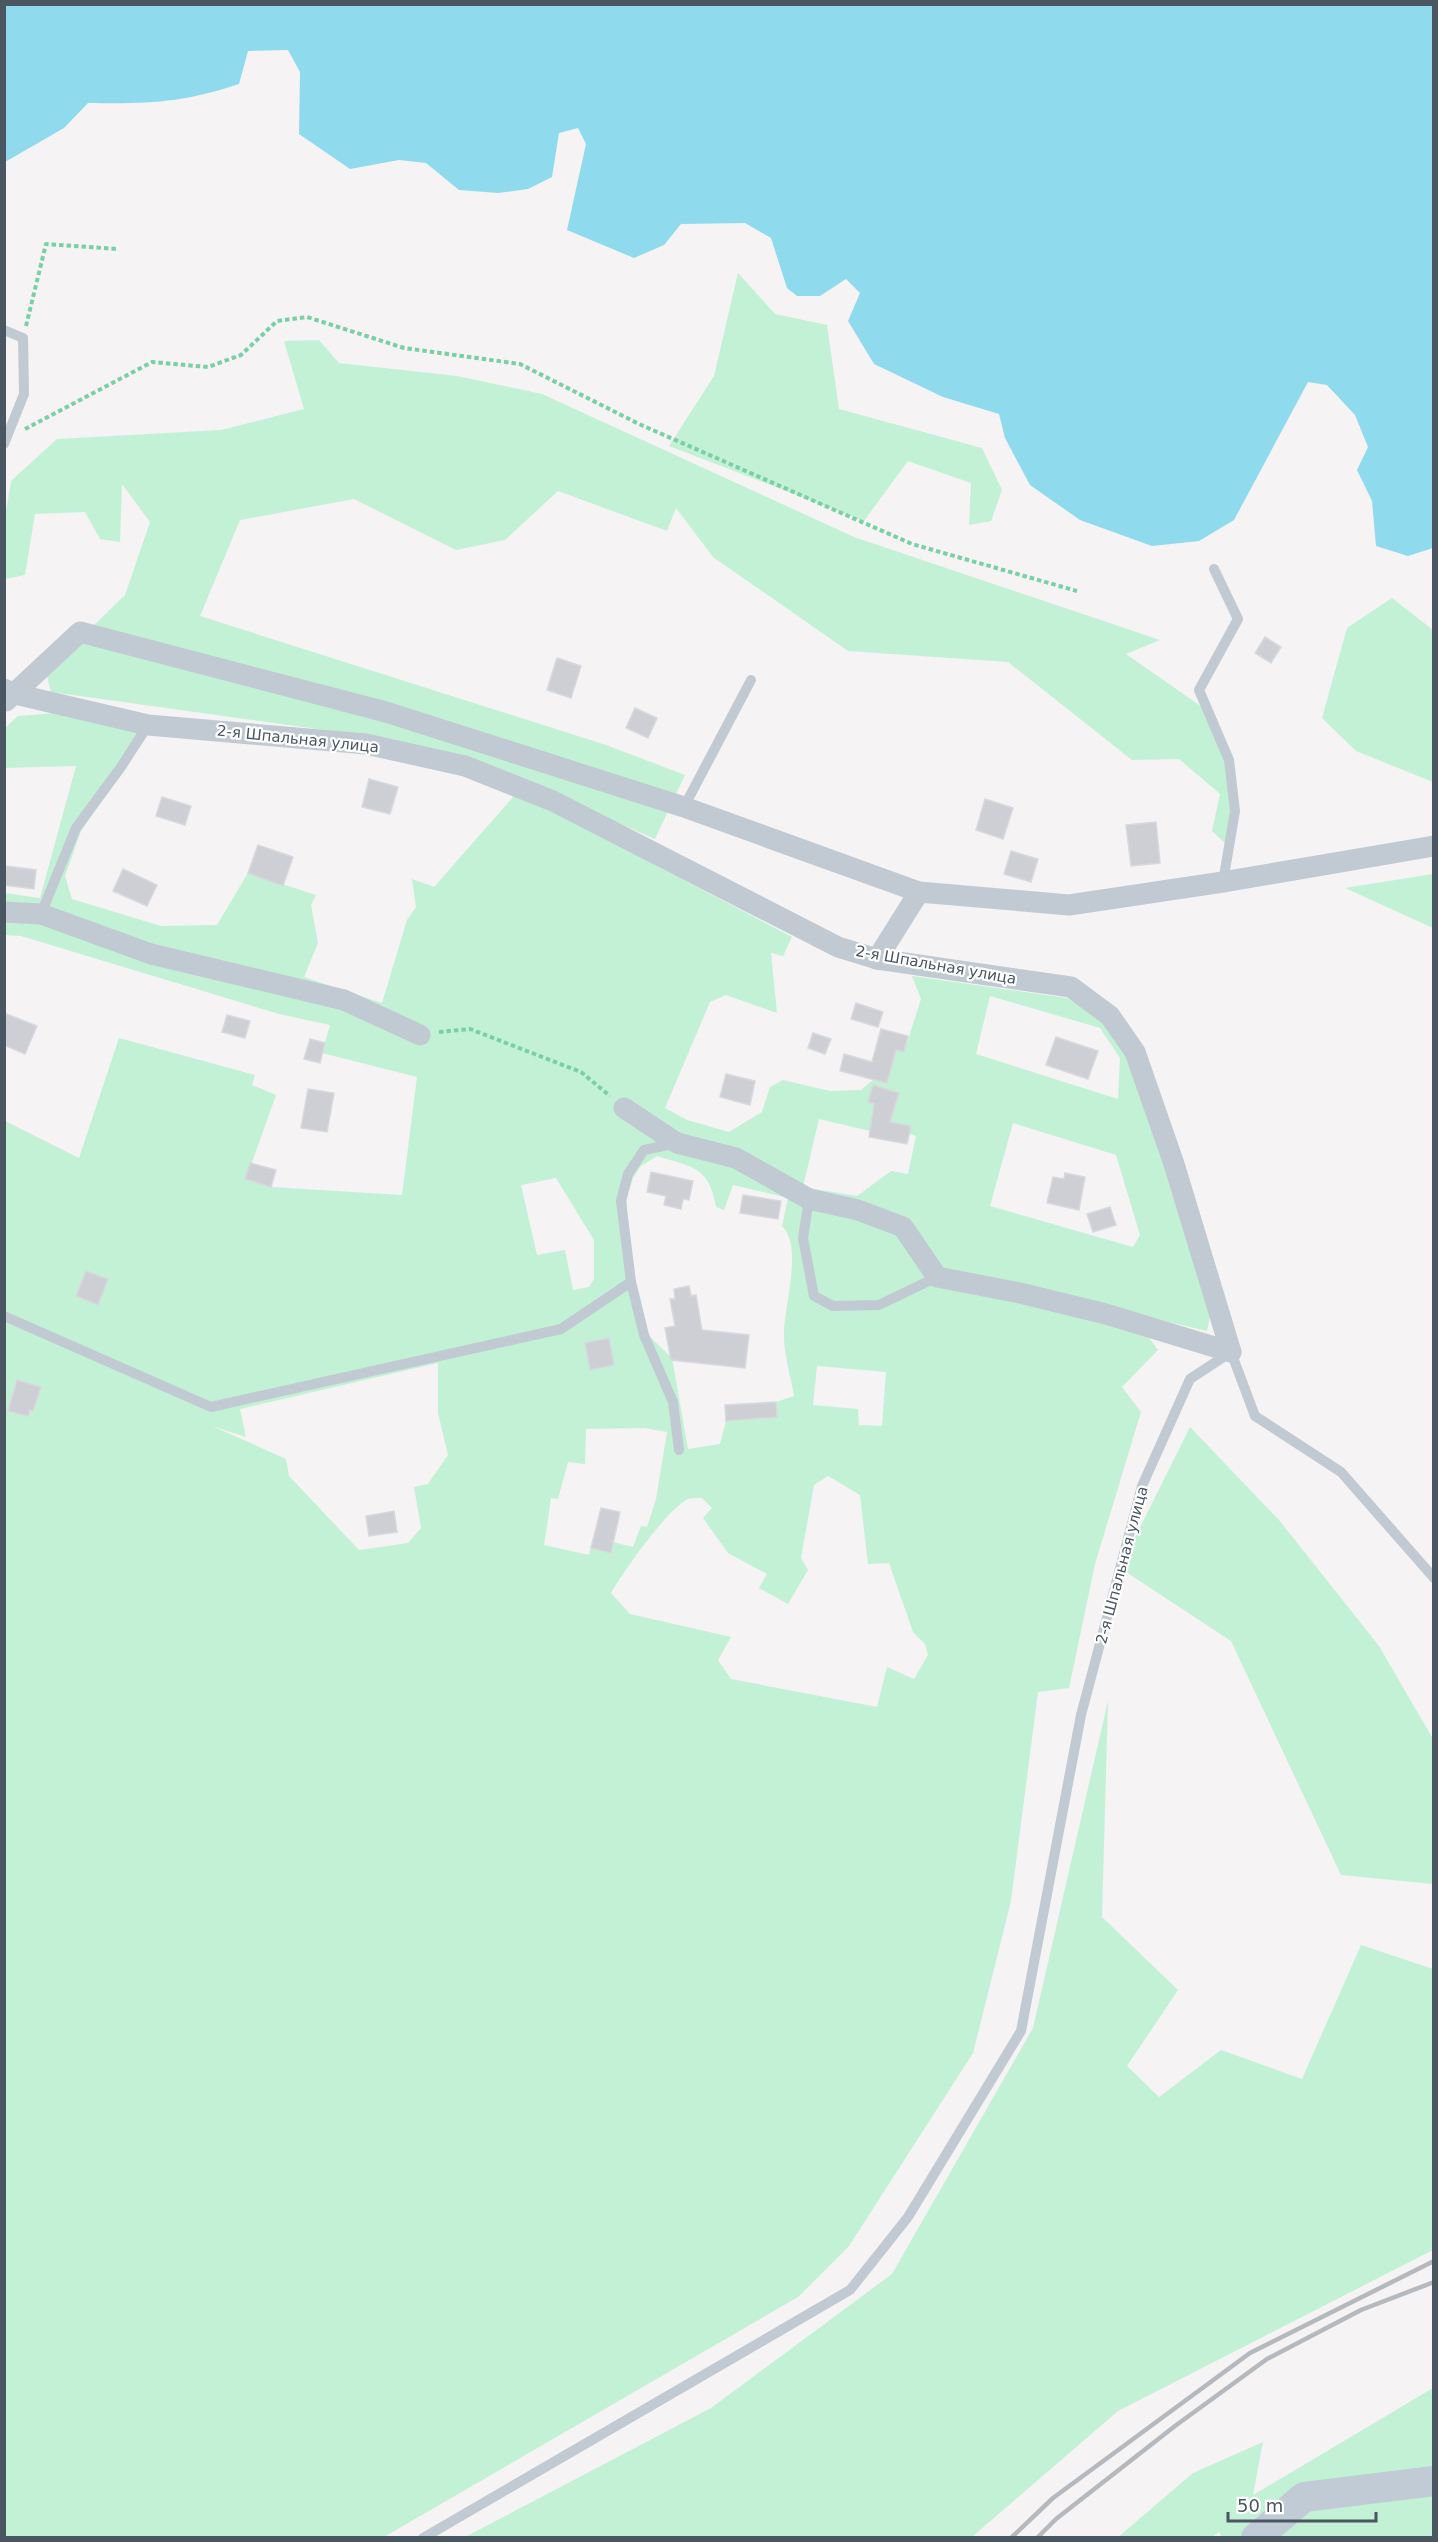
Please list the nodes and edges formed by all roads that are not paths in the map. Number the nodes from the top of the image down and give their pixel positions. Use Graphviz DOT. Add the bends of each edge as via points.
graph roads {
  1 [pos="4,330"];
  2 [pos="5,441"];
  3 [pos="1214,569"];
  4 [pos="751,680"];
  5 [pos="8,695"];
  6 [pos="148,725"];
  7 [pos="684,807"];
  8 [pos="1434,846"];
  9 [pos="1223,882"];
  10 [pos="919,892"];
  11 [pos="4,912"];
  12 [pos="41,914"];
  13 [pos="877,959"];
  14 [pos="420,1035"];
  15 [pos="624,1108"];
  16 [pos="677,1143"];
  17 [pos="809,1199"];
  18 [pos="937,1277"];
  19 [pos="631,1282"];
  20 [pos="4,1316"];
  21 [pos="1231,1352"];
  22 [pos="679,1450"];
  23 [pos="1434,1578"];
  24 [pos="1434,2481"];
  25 [pos="423,2538"];
  26 [pos="1256,2538"];
  1 -- 2 [label="lane" via="23,338 24,394"];
  3 -- 9 [label="lane" via="1238,619 1198,690 1229,760 1235,811"];
  4 -- 7 [label="lane"];
  5 -- 6 [label="street, 2-я Шпальная улица"];
  5 -- 7 [label="street" via="80,632 386,712"];
  6 -- 12 [label="lane" via="76,828"];
  6 -- 13 [label="street, 2-я Шпальная улица" via="366,744 465,766 553,801 838,947"];
  7 -- 10 [label="street"];
  8 -- 9 [label="street"];
  9 -- 10 [label="street" via="1069,905"];
  10 -- 13 [label="street"];
  11 -- 12 [label="street"];
  12 -- 14 [label="street" via="151,954 344,1000"];
  13 -- 21 [label="street, 2-я Шпальная улица" via="1071,987 1110,1016 1135,1052 1174,1164"];
  15 -- 16 [label="street"];
  16 -- 17 [label="street" via="736,1158"];
  16 -- 19 [label="lane" via="644,1150 628,1173 621,1201"];
  17 -- 18 [label="street" via="858,1210 903,1227"];
  17 -- 18 [label="lane" via="803,1239 814,1296 833,1306 879,1305"];
  18 -- 21 [label="street" via="1106,1314"];
  19 -- 20 [label="lane" via="561,1329 211,1407"];
  19 -- 22 [label="lane" via="644,1335 673,1402"];
  21 -- 23 [label="lane" via="1255,1416 1341,1472"];
  21 -- 25 [label="lane, 2-я Шпальная улица" via="1190,1379 1142,1486 1082,1714 1021,2031 908,2217 850,2290"];
  24 -- 26 [label="street" via="1304,2497"];
}
